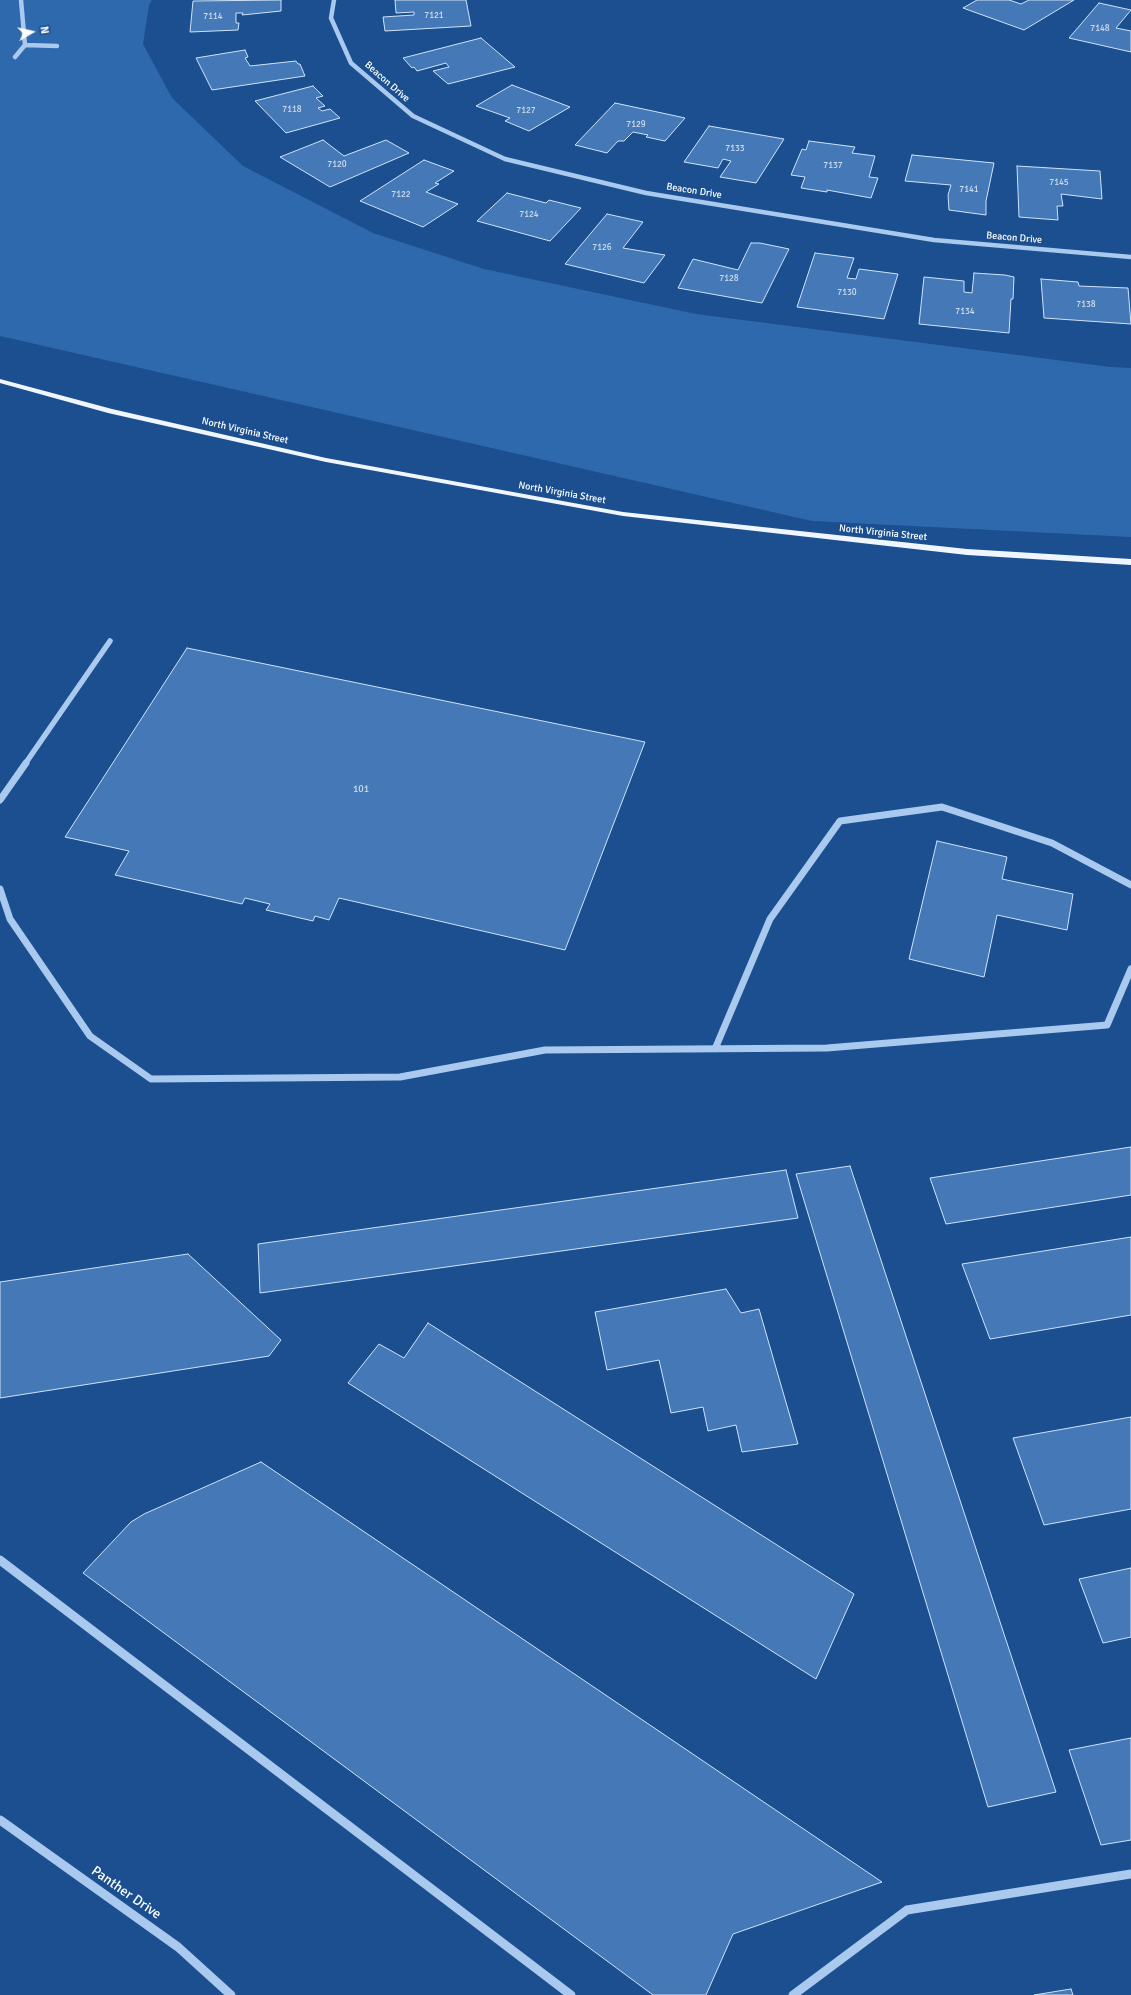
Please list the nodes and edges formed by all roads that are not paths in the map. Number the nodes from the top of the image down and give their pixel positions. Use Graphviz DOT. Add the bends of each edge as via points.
graph roads {
  1 [pos="21,0"];
  2 [pos="334,0"];
  3 [pos="25,45"];
  4 [pos="57,46"];
  5 [pos="15,57"];
  6 [pos="1131,256"];
  7 [pos="0,381"];
  8 [pos="1131,562"];
  9 [pos="110,641"];
  10 [pos="0,800"];
  11 [pos="1131,885"];
  12 [pos="0,889"];
  13 [pos="1131,969"];
  14 [pos="715,1049"];
  15 [pos="0,1560"];
  16 [pos="0,1820"];
  17 [pos="1131,1874"];
  18 [pos="231,1995"];
  19 [pos="572,1995"];
  20 [pos="793,1995"];
  1 -- 3 [label="street"];
  2 -- 6 [label="street, Beacon Drive" via="331,18 351,63 413,116 505,160 646,193 934,240"];
  3 -- 4 [label="street"];
  3 -- 5 [label="street"];
  7 -- 8 [label="main road, North Virginia Street" via="111,411 326,460 623,514 967,552"];
  9 -- 10 [label="street"];
  11 -- 14 [label="street" via="1052,843 942,807 840,821 770,919"];
  12 -- 14 [label="street" via="10,919 90,1036 151,1079 400,1077 545,1050"];
  13 -- 14 [label="street" via="1107,1025 827,1048"];
  15 -- 19 [label="street"];
  16 -- 18 [label="street, Panther Drive" via="178,1947"];
  17 -- 20 [label="street" via="907,1910"];
}
